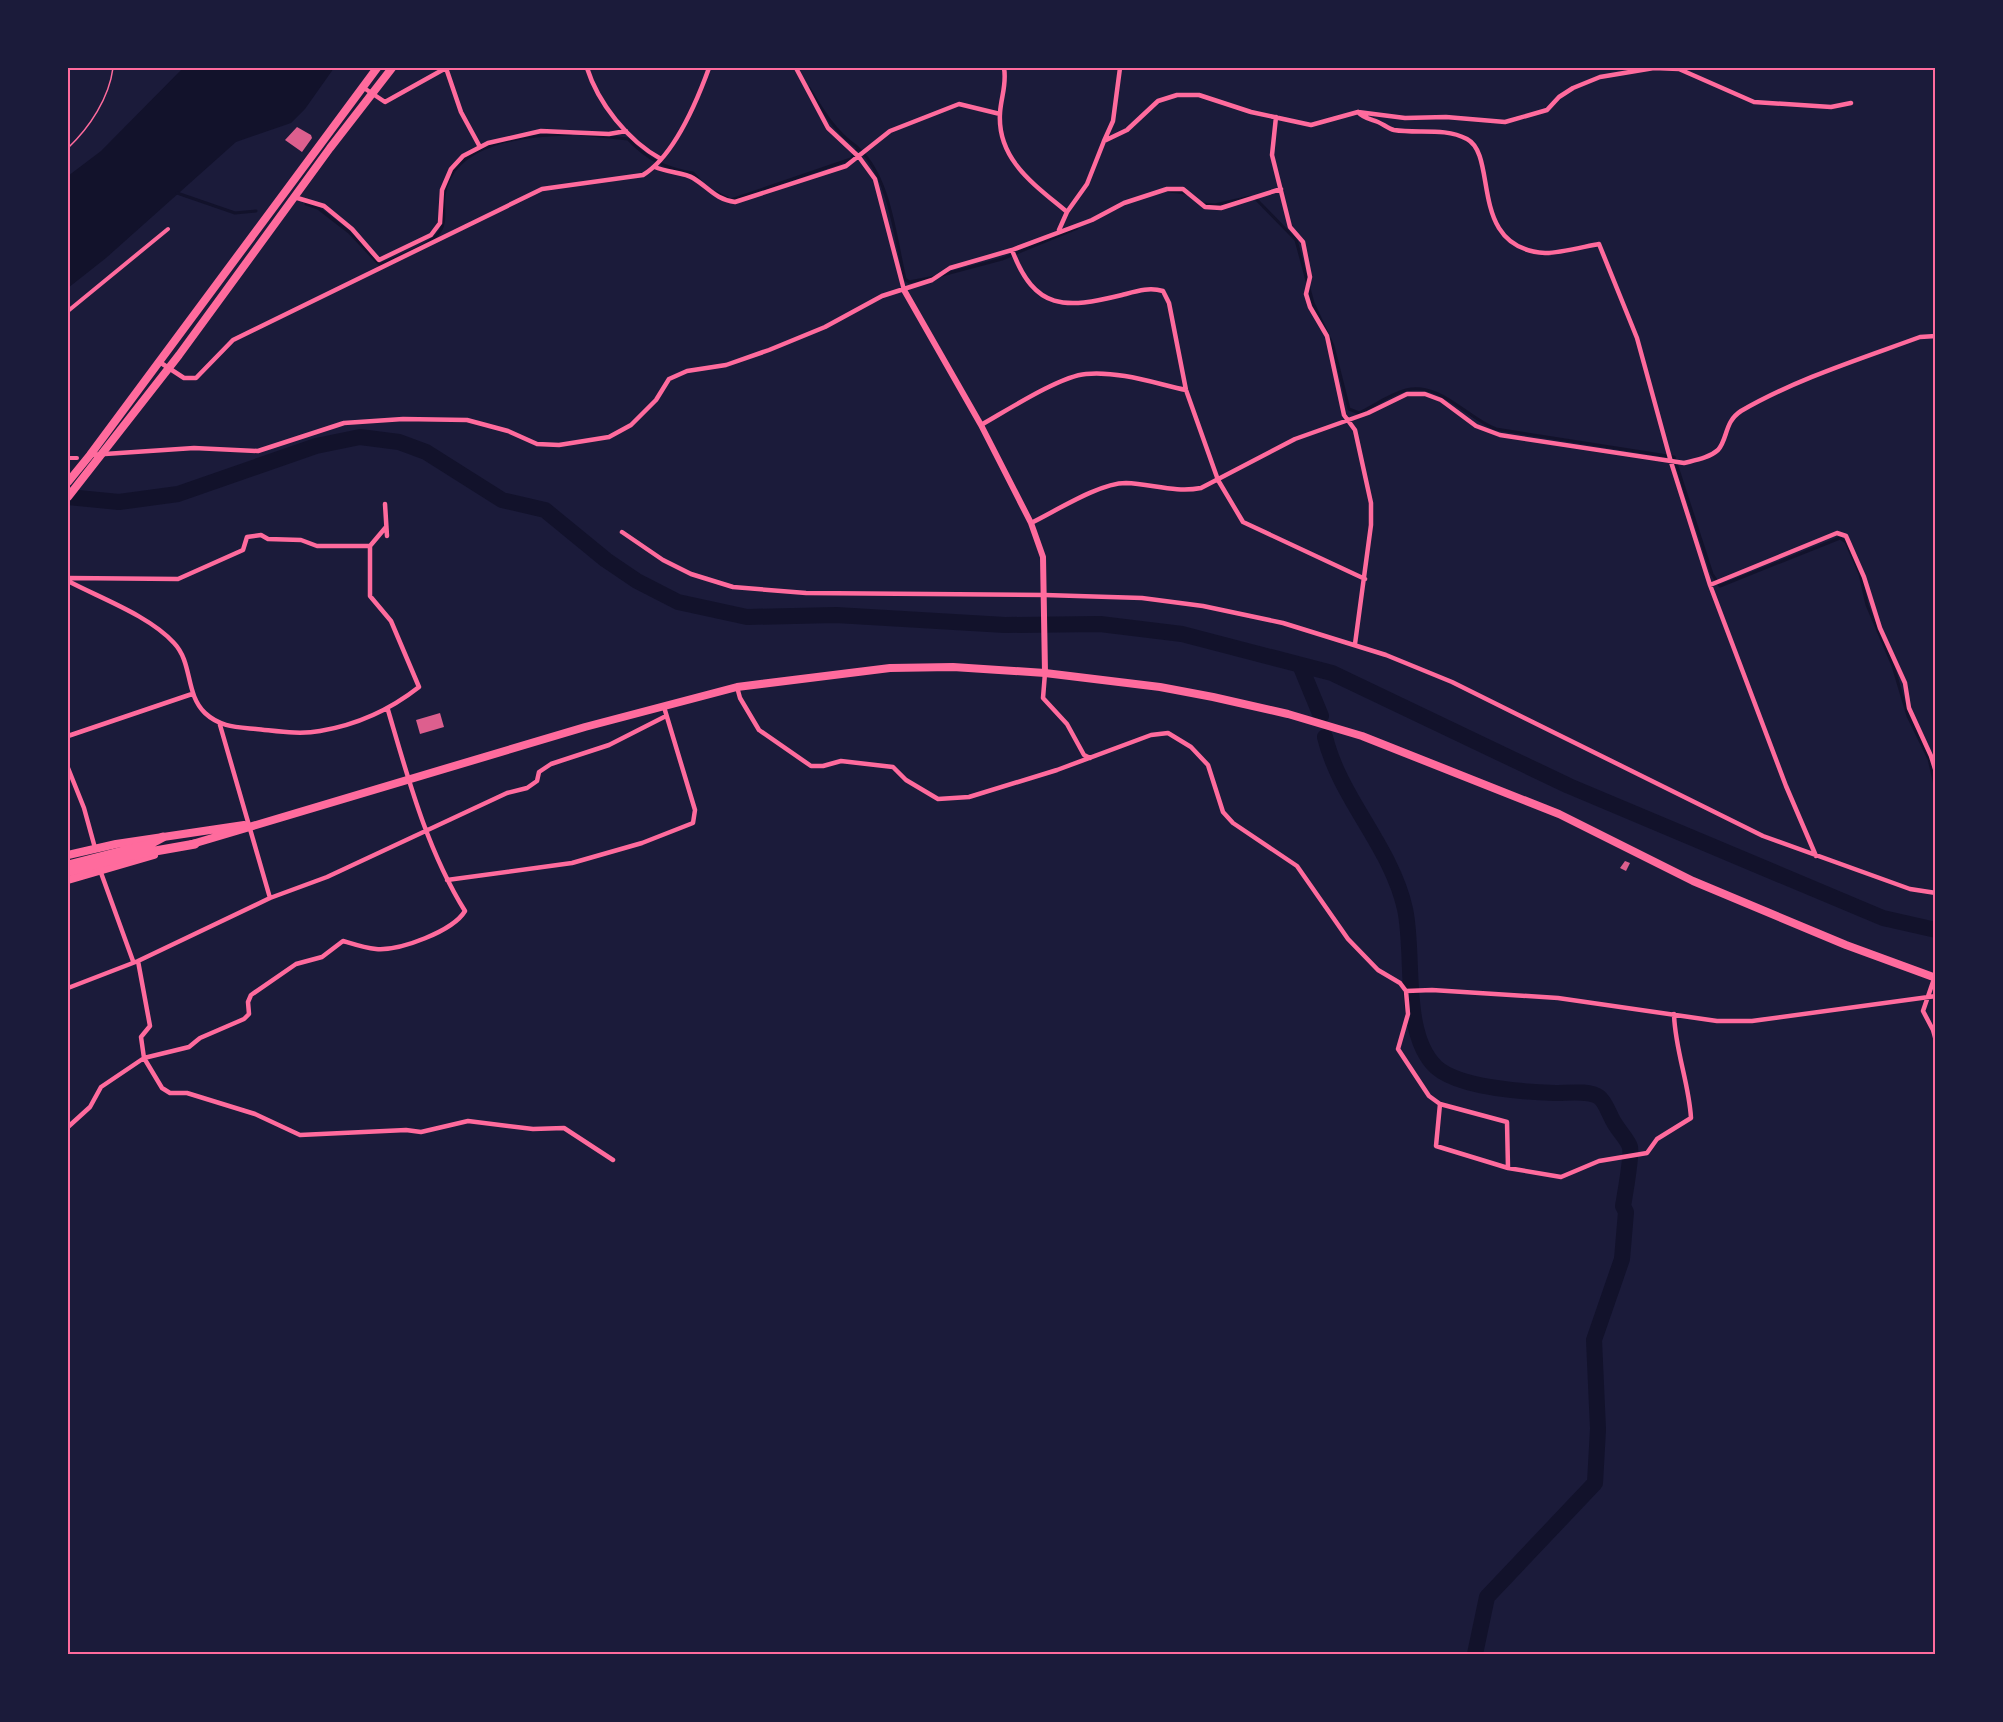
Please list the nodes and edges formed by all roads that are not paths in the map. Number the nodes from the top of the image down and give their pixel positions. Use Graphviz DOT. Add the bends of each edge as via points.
graph roads {
  1 [pos="377,68"];
  2 [pos="392,68"];
  3 [pos="587,68"];
  4 [pos="709,68"];
  5 [pos="796,68"];
  6 [pos="1004,68"];
  7 [pos="1120,68"];
  8 [pos="364,88"];
  9 [pos="372,93"];
  10 [pos="1851,104"];
  11 [pos="1358,112"];
  12 [pos="1000,114"];
  13 [pos="1276,117"];
  14 [pos="626,131"];
  15 [pos="1104,141"];
  16 [pos="480,147"];
  17 [pos="859,157"];
  18 [pos="661,159"];
  19 [pos="655,167"];
  20 [pos="1281,189"];
  21 [pos="294,196"];
  22 [pos="1067,212"];
  23 [pos="168,230"];
  24 [pos="1059,230"];
  25 [pos="430,235"];
  26 [pos="435,244"];
  27 [pos="1012,250"];
  28 [pos="904,290"];
  29 [pos="68,310"];
  30 [pos="1935,336"];
  31 [pos="158,361"];
  32 [pos="168,369"];
  33 [pos="1186,390"];
  34 [pos="1349,421"];
  35 [pos="981,425"];
  36 [pos="103,453"];
  37 [pos="90,455"];
  38 [pos="68,458"];
  39 [pos="1671,462"];
  40 [pos="79,463"];
  41 [pos="1218,480"];
  42 [pos="68,482"];
  43 [pos="68,497"];
  44 [pos="385,504"];
  45 [pos="1031,523"];
  46 [pos="386,527"];
  47 [pos="622,532"];
  48 [pos="387,536"];
  49 [pos="370,546"];
  50 [pos="1365,579"];
  51 [pos="68,580"];
  52 [pos="1710,585"];
  53 [pos="1045,597"];
  54 [pos="1355,644"];
  55 [pos="1045,673"];
  56 [pos="737,687"];
  57 [pos="192,694"];
  58 [pos="663,705"];
  59 [pos="388,710"];
  60 [pos="666,716"];
  61 [pos="220,725"];
  62 [pos="68,736"];
  63 [pos="1090,758"];
  64 [pos="68,768"];
  65 [pos="1935,772"];
  66 [pos="408,778"];
  67 [pos="250,826"];
  68 [pos="427,830"];
  69 [pos="163,837"];
  70 [pos="195,844"];
  71 [pos="95,848"];
  72 [pos="68,855"];
  73 [pos="1816,856"];
  74 [pos="68,865"];
  75 [pos="100,870"];
  76 [pos="68,872"];
  77 [pos="68,880"];
  78 [pos="447,880"];
  79 [pos="1935,893"];
  80 [pos="270,898"];
  81 [pos="135,961"];
  82 [pos="1935,976"];
  83 [pos="68,988"];
  84 [pos="1406,991"];
  85 [pos="1935,996"];
  86 [pos="1928,997"];
  87 [pos="1674,1014"];
  88 [pos="1935,1041"];
  89 [pos="144,1058"];
  90 [pos="1935,1076"];
  91 [pos="1440,1104"];
  92 [pos="1935,1115"];
  93 [pos="68,1127"];
  94 [pos="613,1160"];
  95 [pos="1509,1168"];
  1 -- 8 [label="highway"];
  2 -- 9 [label="highway"];
  3 -- 14 [label="street" via="593,85"];
  4 -- 18 [label="street" via="689,116"];
  5 -- 17 [label="street" via="828,128"];
  6 -- 12 [label="street"];
  7 -- 15 [label="street" via="1113,121"];
  8 -- 9 [label="street"];
  8 -- 31 [label="highway"];
  9 -- 16 [label="street" via="385,102 446,68 461,111"];
  9 -- 21 [label="highway"];
  10 -- 11 [label="street" via="1831,107 1754,102 1679,69 1654,68 1600,77 1573,88 1547,110 1505,122"];
  11 -- 13 [label="street" via="1311,125"];
  11 -- 39 [label="street" via="1393,130 1432,130 1467,139 1476,147 1497,224 1509,239 1526,249 1547,253 1599,244 1637,338"];
  12 -- 17 [label="street" via="959,104 890,131"];
  12 -- 22 [label="street" via="1008,155 1020,173"];
  13 -- 15 [label="street" via="1199,95 1176,95 1158,101 1127,130"];
  13 -- 20 [label="street" via="1272,154"];
  14 -- 16 [label="street" via="609,134 541,130"];
  14 -- 18 [label="street" via="644,150"];
  15 -- 22 [label="street" via="1087,184"];
  16 -- 25 [label="street" via="463,156 451,169 442,190 440,223"];
  17 -- 19 [label="street" via="846,166 735,202 724,201 691,176 670,174"];
  17 -- 28 [label="street" via="875,179"];
  18 -- 19 [label="street"];
  19 -- 26 [label="street" via="643,175 542,189"];
  20 -- 24 [label="street" via="1221,208 1205,207 1183,189 1167,189"];
  20 -- 34 [label="street" via="1290,227 1303,242 1310,277 1306,294 1327,336 1344,415"];
  21 -- 25 [label="street" via="324,206 352,229 379,260"];
  21 -- 32 [label="highway"];
  22 -- 24 [label="street"];
  23 -- 29 [label="street"];
  24 -- 27 [label="street"];
  25 -- 26 [label="street"];
  26 -- 32 [label="street" via="233,340 196,378 184,378"];
  27 -- 28 [label="street" via="950,268 932,280"];
  27 -- 33 [label="street" via="1021,274 1036,292 1052,300 1088,303 1152,288 1163,291 1169,303"];
  28 -- 35 [label="street"];
  28 -- 36 [label="street" via="882,296 825,327 769,350 669,379 656,400 631,425 609,437 559,445 537,444 508,431 466,420 403,419 344,423 258,451 194,448"];
  30 -- 39 [label="street" via="1920,337 1829,370 1740,412 1725,430 1720,448 1684,463"];
  31 -- 32 [label="street"];
  31 -- 37 [label="highway"];
  32 -- 36 [label="highway"];
  33 -- 35 [label="street" via="1112,374 1084,374"];
  33 -- 41 [label="street"];
  34 -- 39 [label="street" via="1407,394 1425,394 1441,400 1476,426 1500,435"];
  34 -- 41 [label="street" via="1295,439"];
  34 -- 50 [label="street" via="1355,429 1371,503"];
  35 -- 45 [label="street"];
  36 -- 37 [label="street"];
  36 -- 43 [label="highway"];
  37 -- 40 [label="highway"];
  38 -- 40 [label="street"];
  39 -- 52 [label="street"];
  40 -- 42 [label="highway"];
  41 -- 45 [label="street" via="1185,491 1125,483 1105,488"];
  41 -- 50 [label="street" via="1243,522"];
  44 -- 46 [label="street"];
  45 -- 53 [label="street" via="1043,557"];
  46 -- 48 [label="street"];
  46 -- 49 [label="street"];
  47 -- 53 [label="street" via="691,574 733,587 806,593"];
  49 -- 51 [label="street" via="317,546 261,535 247,537 243,550 178,579"];
  49 -- 59 [label="street" via="370,596 391,621 419,687"];
  50 -- 54 [label="street"];
  51 -- 57 [label="street" via="156,627 176,644 187,665"];
  52 -- 65 [label="street" via="1837,534 1846,536 1905,683 1909,708 1932,756"];
  52 -- 73 [label="street"];
  53 -- 54 [label="street" via="1142,598 1203,606"];
  53 -- 55 [label="street"];
  54 -- 73 [label="street" via="1452,682 1763,836"];
  55 -- 56 [label="highway" via="953,667 890,668"];
  55 -- 63 [label="street" via="1043,698"];
  55 -- 82 [label="highway" via="1213,697 1362,736 1559,814 1693,881 1846,945"];
  56 -- 58 [label="highway"];
  56 -- 63 [label="street" via="759,730 811,766 841,760 893,766 906,780 938,799 969,796"];
  57 -- 61 [label="street" via="203,712"];
  57 -- 62 [label="street"];
  58 -- 60 [label="street"];
  58 -- 66 [label="highway"];
  59 -- 61 [label="street" via="320,731 291,733"];
  59 -- 66 [label="street"];
  60 -- 68 [label="street" via="609,745 551,764 527,788 507,793"];
  60 -- 78 [label="street" via="695,810 693,823 642,843 572,862"];
  61 -- 67 [label="street"];
  63 -- 84 [label="street" via="1168,733 1191,747 1208,765 1223,812 1250,837 1266,843 1297,866 1348,939 1378,970"];
  64 -- 71 [label="street"];
  66 -- 67 [label="highway"];
  66 -- 68 [label="street"];
  67 -- 69 [label="highway"];
  67 -- 70 [label="highway"];
  67 -- 80 [label="street"];
  68 -- 78 [label="street"];
  68 -- 80 [label="street" via="327,877"];
  69 -- 71 [label="highway"];
  69 -- 74 [label="highway" via="150,844"];
  70 -- 75 [label="highway"];
  70 -- 76 [label="highway"];
  71 -- 72 [label="highway"];
  73 -- 79 [label="street" via="1911,889"];
  75 -- 77 [label="highway"];
  75 -- 81 [label="street"];
  78 -- 89 [label="street" via="465,911 459,922 401,946 378,949 343,941 321,957 296,964 250,994 249,1014 244,1019 217,1029 189,1047"];
  80 -- 81 [label="street"];
  81 -- 83 [label="street"];
  81 -- 89 [label="street" via="150,1014 150,1026 141,1036"];
  82 -- 86 [label="street"];
  84 -- 87 [label="street" via="1558,999"];
  84 -- 91 [label="street" via="1408,1014 1398,1049 1429,1096"];
  85 -- 86 [label="street"];
  86 -- 87 [label="street" via="1752,1021 1717,1021"];
  86 -- 88 [label="street" via="1923,1011 1934,1030"];
  87 -- 95 [label="street" via="1691,1118 1657,1139 1647,1153 1599,1161 1561,1177"];
  89 -- 93 [label="street" via="101,1087 90,1107"];
  89 -- 94 [label="street" via="162,1088 170,1092 187,1093 255,1114 300,1135 421,1132 468,1121 533,1129 564,1128"];
  90 -- 92 [label="street"];
  91 -- 95 [label="street" via="1507,1122"];
  91 -- 95 [label="street" via="1436,1146"];
}
